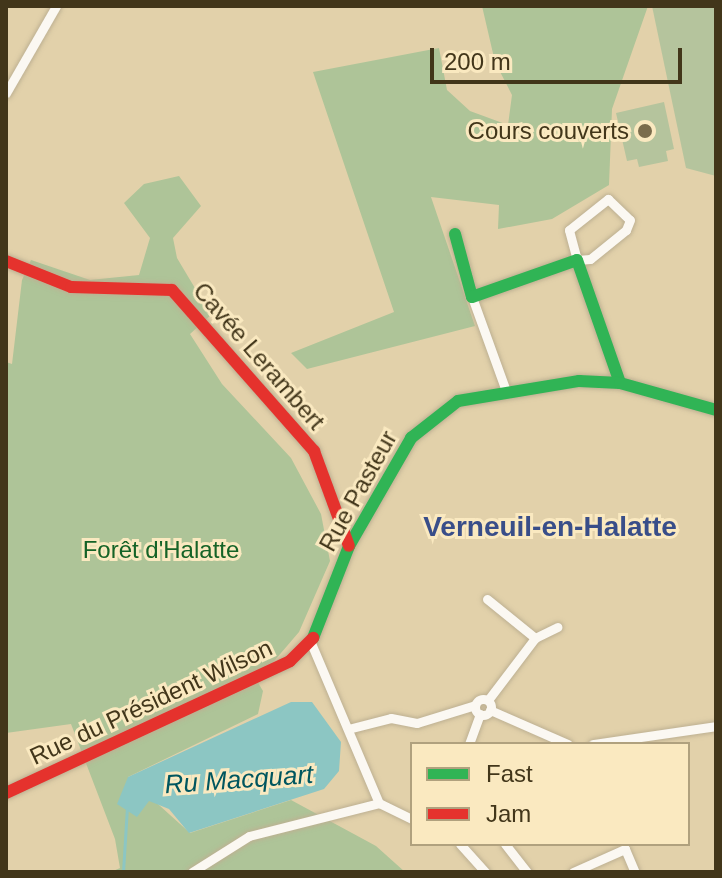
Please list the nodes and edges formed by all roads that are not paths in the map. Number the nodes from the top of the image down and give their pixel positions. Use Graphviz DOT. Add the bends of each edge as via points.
graph roads {
  1 [pos="56,6"];
  2 [pos="6,93"];
  3 [pos="455,234"];
  4 [pos="577,260"];
  5 [pos="6,261"];
  6 [pos="472,297"];
  7 [pos="620,383"];
  8 [pos="505,388"];
  9 [pos="716,409"];
  10 [pos="349,546"];
  11 [pos="487,599"];
  12 [pos="558,627"];
  13 [pos="535,638"];
  14 [pos="311,643"];
  15 [pos="483,708"];
  16 [pos="716,726"];
  17 [pos="348,729"];
  18 [pos="470,742"];
  19 [pos="563,742"];
  20 [pos="607,742"];
  21 [pos="6,793"];
  22 [pos="379,803"];
  23 [pos="410,818"];
  24 [pos="462,846"];
  25 [pos="507,846"];
  26 [pos="192,872"];
  27 [pos="485,872"];
  28 [pos="527,872"];
  29 [pos="573,872"];
  30 [pos="635,872"];
  1 -- 2 [label="street"];
  3 -- 6 [label="street"];
  4 -- 4 [label="street" via="569,230 608,199 616,202 630,220 626,230 590,259"];
  4 -- 6 [label="street"];
  4 -- 7 [label="street"];
  5 -- 10 [label="street, Cavée Lerambert" via="71,287 166,287 314,451"];
  6 -- 8 [label="street"];
  7 -- 8 [label="street, Rue Pasteur"];
  7 -- 9 [label="street, Rue Pasteur"];
  8 -- 10 [label="street, Rue Pasteur" via="458,401 423,425"];
  10 -- 14 [label="street, Rue Pasteur"];
  11 -- 13 [label="street"];
  12 -- 13 [label="street"];
  13 -- 15 [label="street"];
  14 -- 17 [label="street"];
  14 -- 21 [label="street, Rue du Président Wilson" via="290,661"];
  15 -- 17 [label="street" via="417,723 391,718"];
  15 -- 18 [label="street"];
  15 -- 19 [label="street"];
  16 -- 20 [label="street"];
  17 -- 22 [label="street"];
  22 -- 23 [label="street"];
  22 -- 26 [label="street" via="249,836"];
  24 -- 27 [label="street"];
  25 -- 28 [label="street"];
  29 -- 30 [label="street" via="625,849"];
}
